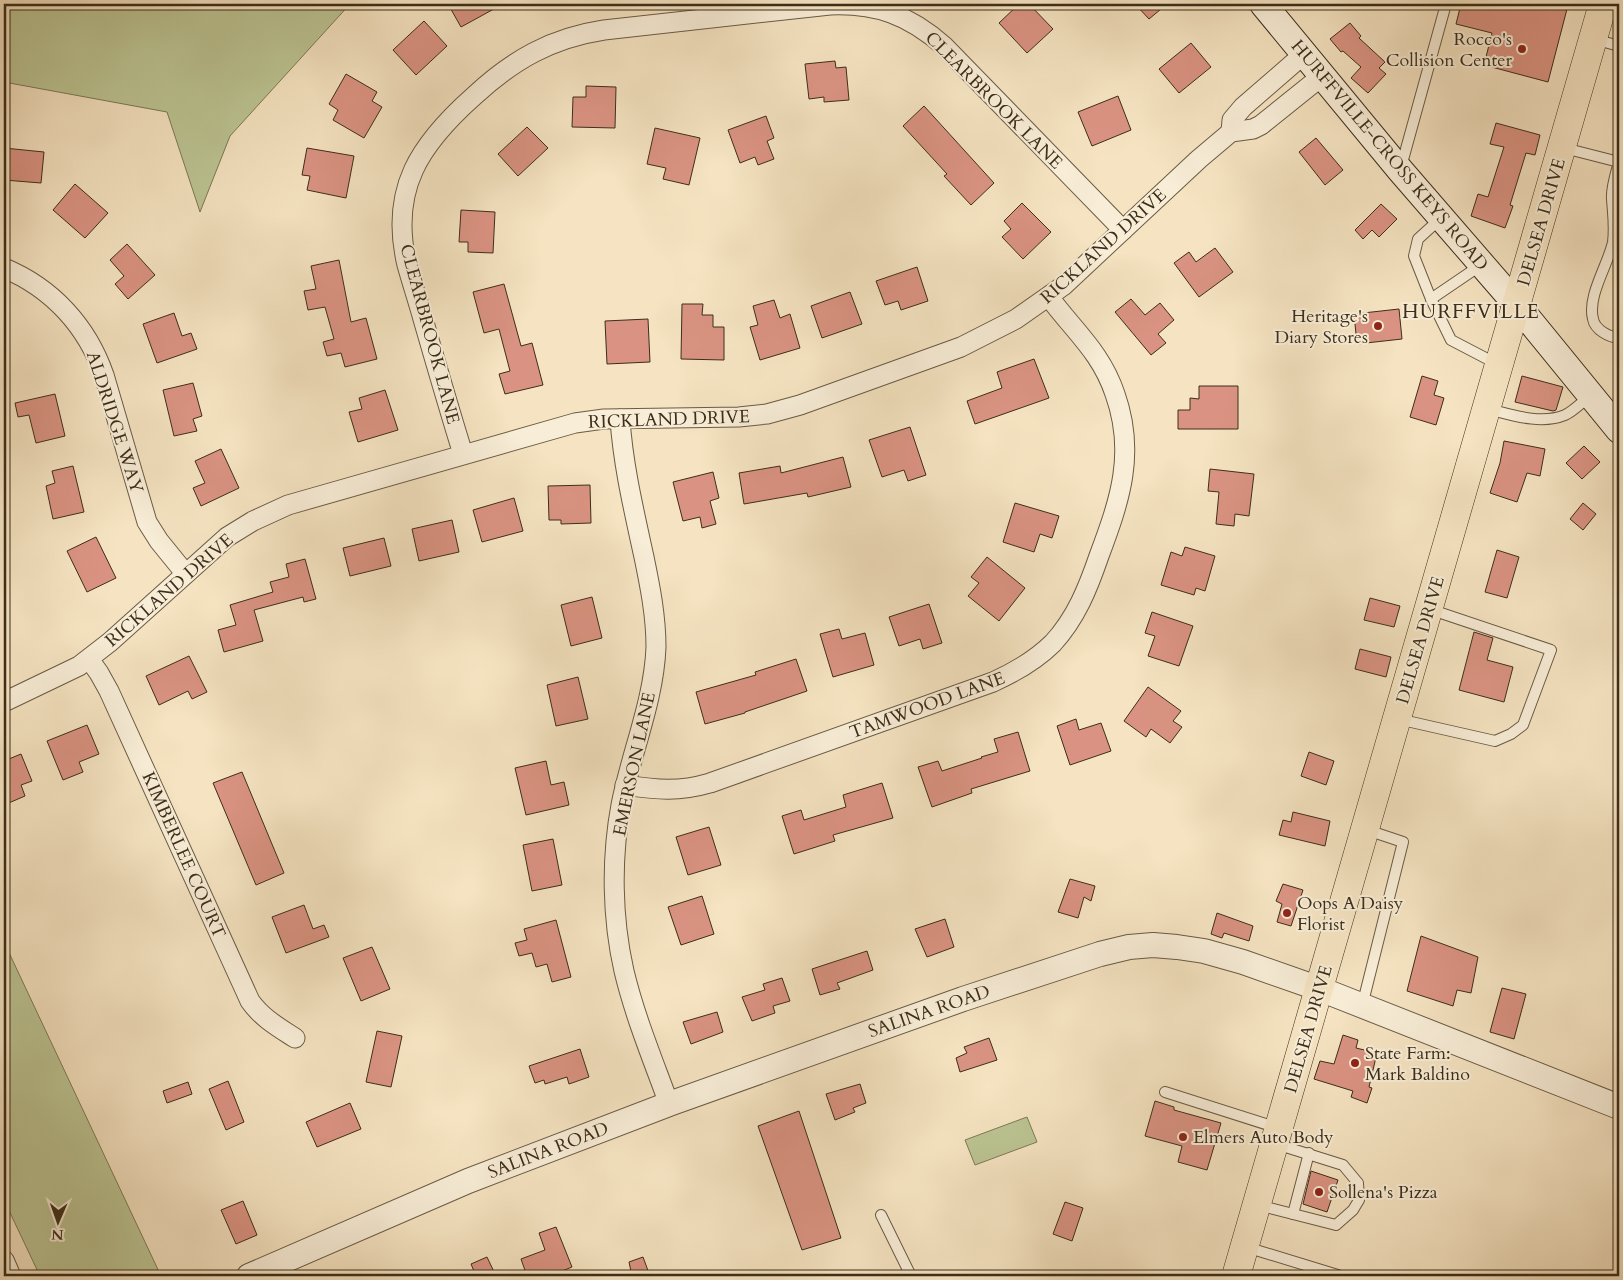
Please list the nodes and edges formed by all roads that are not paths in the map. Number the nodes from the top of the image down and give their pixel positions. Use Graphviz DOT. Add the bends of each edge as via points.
graph roads {
  1 [pos="1263,4"];
  2 [pos="1446,4"];
  3 [pos="1603,4"];
  4 [pos="1593,39"];
  5 [pos="1619,46"];
  6 [pos="1304,54"];
  7 [pos="1322,76"];
  8 [pos="1231,132"];
  9 [pos="1562,148"];
  10 [pos="1619,161"];
  11 [pos="1400,170"];
  12 [pos="1617,178"];
  13 [pos="1441,218"];
  14 [pos="1123,230"];
  15 [pos="1617,230"];
  16 [pos="1482,264"];
  17 [pos="4,268"];
  18 [pos="1049,297"];
  19 [pos="1431,299"];
  20 [pos="1517,304"];
  21 [pos="1619,338"];
  22 [pos="1500,365"];
  23 [pos="1591,395"];
  24 [pos="1487,408"];
  25 [pos="620,419"];
  26 [pos="1619,430"];
  27 [pos="463,454"];
  28 [pos="185,574"];
  29 [pos="1429,609"];
  30 [pos="89,659"];
  31 [pos="4,702"];
  32 [pos="1398,719"];
  33 [pos="625,785"];
  34 [pos="1366,829"];
  35 [pos="1320,989"];
  36 [pos="1362,1006"];
  37 [pos="295,1038"];
  38 [pos="1165,1092"];
  39 [pos="669,1104"];
  40 [pos="1619,1107"];
  41 [pos="1277,1136"];
  42 [pos="1309,1153"];
  43 [pos="1257,1205"];
  44 [pos="1293,1214"];
  45 [pos="881,1215"];
  46 [pos="1245,1246"];
  47 [pos="4,1260"];
  48 [pos="11,1276"];
  49 [pos="249,1276"];
  50 [pos="911,1276"];
  51 [pos="1236,1276"];
  52 [pos="1341,1276"];
  1 -- 6 [label="main road, HURFFVILLE-CROSS KEYS ROAD"];
  2 -- 11 [label="lane"];
  3 -- 4 [label="main road, DELSEA DRIVE"];
  4 -- 5 [label="lane"];
  4 -- 9 [label="main road, DELSEA DRIVE"];
  6 -- 7 [label="main road, HURFFVILLE-CROSS KEYS ROAD"];
  6 -- 8 [label="street, RICKLAND DRIVE" via="1242,106 1232,120"];
  7 -- 8 [label="street" via="1261,125"];
  7 -- 11 [label="main road, HURFFVILLE-CROSS KEYS ROAD"];
  8 -- 14 [label="street, RICKLAND DRIVE"];
  9 -- 10 [label="lane"];
  9 -- 20 [label="main road, DELSEA DRIVE"];
  10 -- 12 [label="lane"];
  11 -- 13 [label="main road, HURFFVILLE-CROSS KEYS ROAD"];
  12 -- 15 [label="lane" via="1611,198"];
  13 -- 16 [label="main road, HURFFVILLE-CROSS KEYS ROAD"];
  13 -- 19 [label="lane" via="1418,239 1414,256"];
  14 -- 18 [label="street, RICKLAND DRIVE"];
  14 -- 27 [label="street, CLEARBROOK LANE" via="944,46 893,13 866,6 830,5 604,30 569,37 508,68 466,103 426,147 405,194 402,224 407,266"];
  15 -- 21 [label="lane" via="1593,301 1592,319 1596,328"];
  16 -- 19 [label="lane"];
  16 -- 20 [label="main road, HURFFVILLE-CROSS KEYS ROAD"];
  17 -- 28 [label="street, ALDRIDGE WAY" via="49,295 72,317 88,340 104,375 145,516 159,541"];
  18 -- 25 [label="street, RICKLAND DRIVE" via="998,329 955,349 784,410 754,416"];
  18 -- 33 [label="street, TAMWOOD LANE" via="1104,366 1119,406 1125,443 1122,486 1113,519 1078,608 1053,642 1018,670 993,682 710,783 670,790"];
  19 -- 22 [label="lane" via="1451,340"];
  20 -- 22 [label="main road, DELSEA DRIVE"];
  20 -- 23 [label="main road, HURFFVILLE-CROSS KEYS ROAD"];
  22 -- 24 [label="main road, DELSEA DRIVE"];
  23 -- 24 [label="lane" via="1566,414 1552,418 1520,418"];
  23 -- 26 [label="main road, HURFFVILLE-CROSS KEYS ROAD"];
  24 -- 29 [label="main road, DELSEA DRIVE"];
  25 -- 27 [label="street, RICKLAND DRIVE" via="566,425"];
  25 -- 33 [label="street, EMERSON LANE" via="623,455 651,591 656,634 650,689"];
  27 -- 28 [label="street, RICKLAND DRIVE" via="267,514 227,537"];
  28 -- 30 [label="street, RICKLAND DRIVE"];
  29 -- 32 [label="main road, DELSEA DRIVE"];
  29 -- 32 [label="lane" via="1551,650 1523,725 1511,734 1494,741"];
  30 -- 31 [label="street, RICKLAND DRIVE" via="64,675"];
  30 -- 37 [label="street, KIMBERLEE COURT" via="109,691 250,1001 265,1018"];
  32 -- 34 [label="main road, DELSEA DRIVE"];
  33 -- 39 [label="street, EMERSON LANE" via="618,820 615,866 619,941 637,1015"];
  34 -- 35 [label="main road, DELSEA DRIVE"];
  34 -- 36 [label="lane" via="1403,842"];
  35 -- 36 [label="street, SALINA ROAD"];
  35 -- 39 [label="street, SALINA ROAD" via="1204,951 1153,945 1129,947 963,999"];
  35 -- 41 [label="main road, DELSEA DRIVE"];
  36 -- 40 [label="street, SALINA ROAD"];
  38 -- 41 [label="lane"];
  39 -- 49 [label="street, SALINA ROAD" via="468,1180"];
  41 -- 42 [label="lane"];
  41 -- 43 [label="main road, DELSEA DRIVE"];
  42 -- 44 [label="lane"];
  42 -- 44 [label="lane" via="1344,1165 1358,1183 1358,1200 1353,1210 1336,1224"];
  43 -- 44 [label="lane"];
  43 -- 46 [label="main road, DELSEA DRIVE"];
  45 -- 50 [label="lane"];
  46 -- 51 [label="main road, DELSEA DRIVE"];
  46 -- 52 [label="lane"];
  47 -- 48 [label="street"];
}
